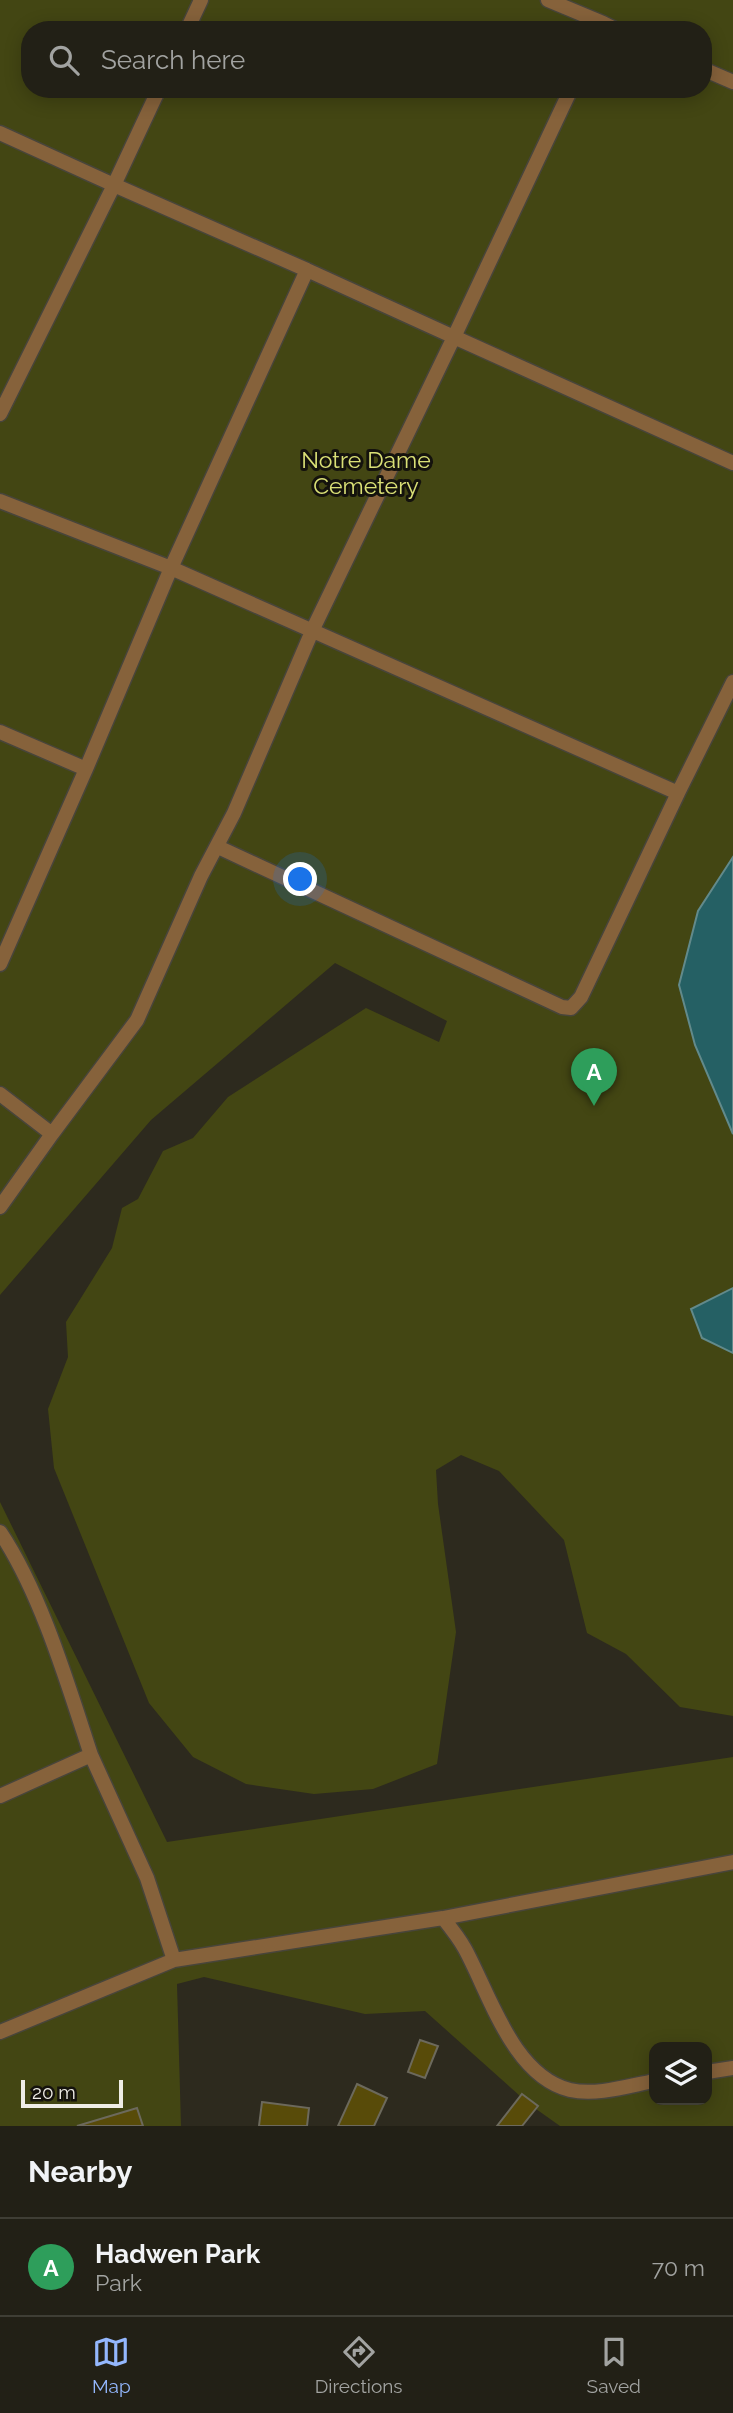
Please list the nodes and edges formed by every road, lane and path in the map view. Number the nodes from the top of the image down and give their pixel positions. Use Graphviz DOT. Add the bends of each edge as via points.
graph roads {
  1 [pos="201,0"];
  2 [pos="548,0"];
  3 [pos="191,21"];
  4 [pos="589,21"];
  5 [pos="712,73"];
  6 [pos="733,82"];
  7 [pos="155,98"];
  8 [pos="567,98"];
  9 [pos="0,133"];
  10 [pos="114,185"];
  11 [pos="307,270"];
  12 [pos="454,337"];
  13 [pos="0,414"];
  14 [pos="733,463"];
  15 [pos="0,501"];
  16 [pos="171,568"];
  17 [pos="313,629"];
  18 [pos="733,682"];
  19 [pos="0,732"];
  20 [pos="86,769"];
  21 [pos="678,793"];
  22 [pos="218,847"];
  23 [pos="0,964"];
  24 [pos="0,1094"];
  25 [pos="52,1134"];
  26 [pos="0,1207"];
  27 [pos="0,1532"];
  28 [pos="91,1755"];
  29 [pos="0,1796"];
  30 [pos="733,1862"];
  31 [pos="443,1918"];
  32 [pos="174,1960"];
  33 [pos="0,2032"];
  34 [pos="733,2068"];
  35 [pos="712,2070"];
  36 [pos="649,2082"];
  1 -- 3 [label="lane"];
  2 -- 4 [label="lane"];
  5 -- 6 [label="lane"];
  7 -- 10 [label="lane"];
  8 -- 12 [label="lane"];
  9 -- 10 [label="lane"];
  10 -- 11 [label="lane"];
  10 -- 13 [label="lane"];
  11 -- 12 [label="lane"];
  11 -- 16 [label="lane"];
  12 -- 14 [label="lane"];
  12 -- 17 [label="lane"];
  15 -- 16 [label="lane"];
  16 -- 17 [label="lane"];
  16 -- 20 [label="lane"];
  17 -- 21 [label="lane"];
  17 -- 22 [label="lane"];
  18 -- 21 [label="lane"];
  19 -- 20 [label="lane"];
  20 -- 23 [label="lane"];
  21 -- 22 [label="lane" via="581,997 570,1008"];
  22 -- 25 [label="lane" via="137,1020"];
  24 -- 25 [label="lane"];
  25 -- 26 [label="lane"];
  27 -- 28 [label="lane" via="36,1605"];
  28 -- 29 [label="lane"];
  28 -- 32 [label="lane" via="147,1878"];
  30 -- 31 [label="lane"];
  31 -- 32 [label="lane"];
  31 -- 36 [label="lane" via="464,1946 519,2054 543,2080 571,2091 604,2091"];
  32 -- 33 [label="lane"];
  34 -- 35 [label="lane"];
}
